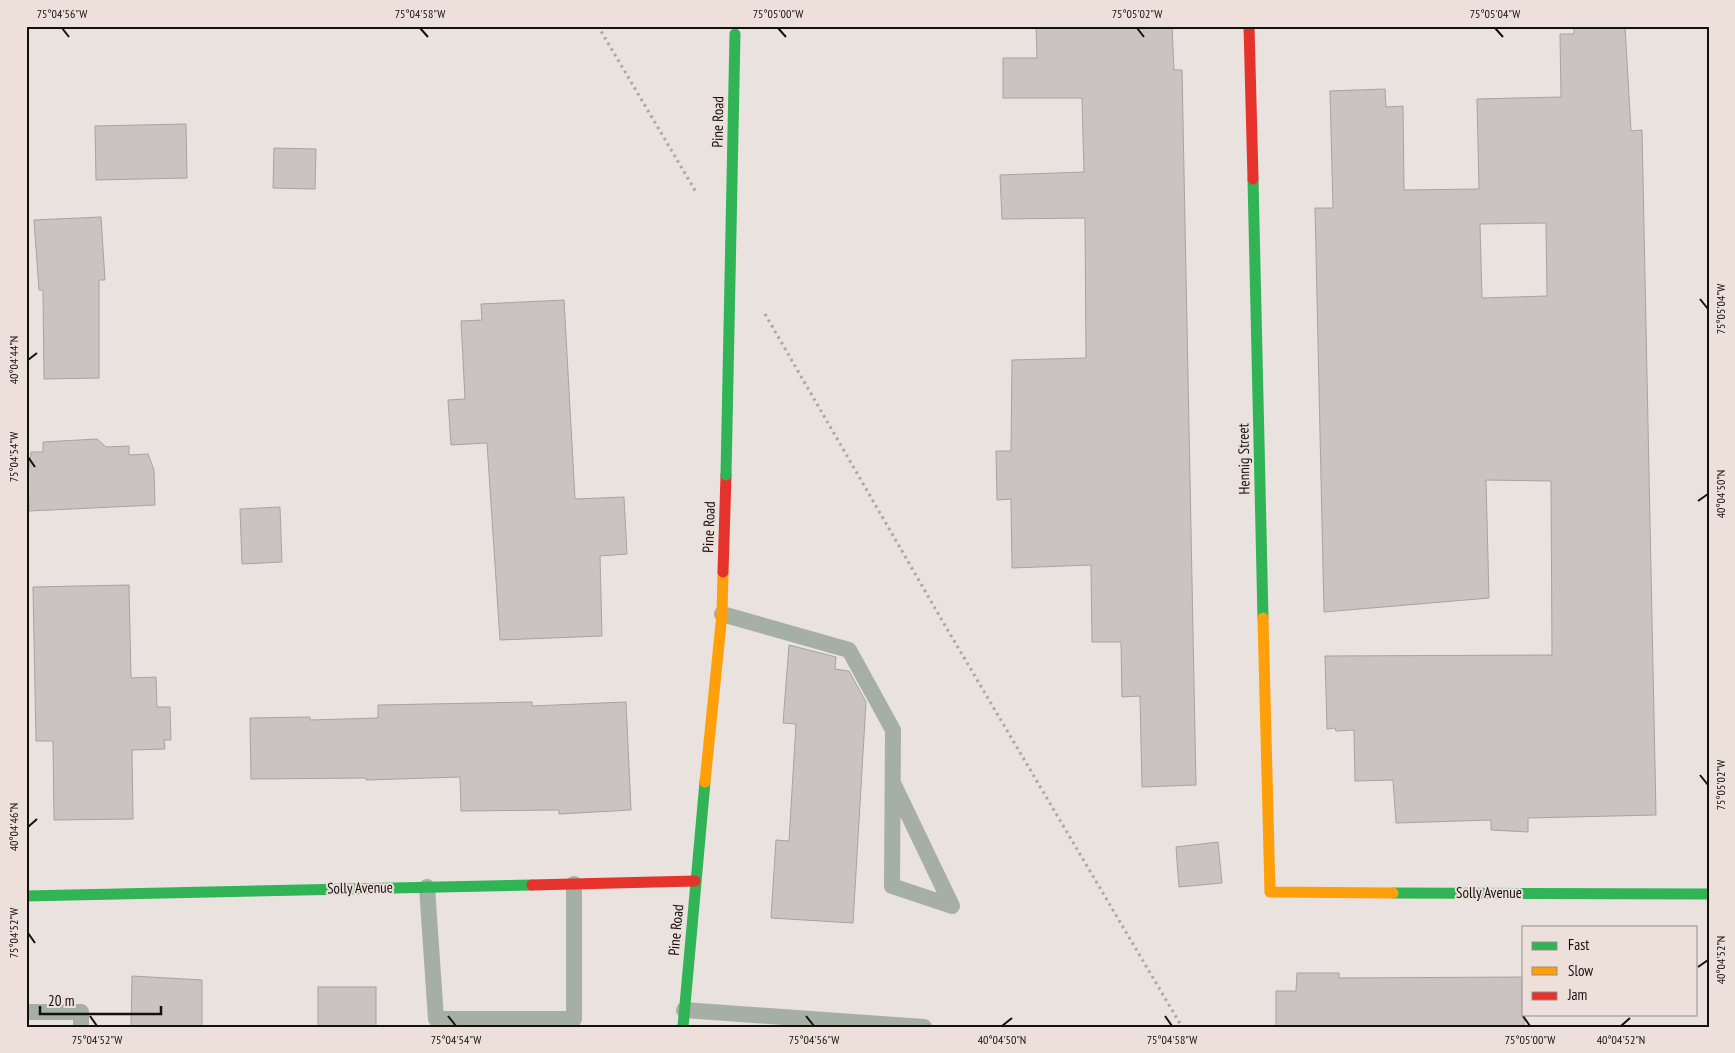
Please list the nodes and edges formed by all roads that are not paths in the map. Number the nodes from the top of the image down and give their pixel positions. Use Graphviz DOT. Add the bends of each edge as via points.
graph roads {
  1 [pos="1249,26"];
  2 [pos="735,30"];
  3 [pos="722,614"];
  4 [pos="893,783"];
  5 [pos="694,881"];
  6 [pos="574,884"];
  7 [pos="427,887"];
  8 [pos="1270,892"];
  9 [pos="1709,894"];
  10 [pos="26,896"];
  11 [pos="684,1010"];
  12 [pos="26,1012"];
  13 [pos="82,1027"];
  14 [pos="682,1027"];
  15 [pos="924,1027"];
  1 -- 8 [label="street, Hennig Street"];
  2 -- 3 [label="street, Pine Road, bridge"];
  3 -- 4 [label="lane" via="849,650 893,730"];
  3 -- 5 [label="street, Pine Road"];
  4 -- 4 [label="lane" via="892,886 952,906 940,880"];
  5 -- 6 [label="street, Solly Avenue"];
  5 -- 11 [label="street, Pine Road"];
  6 -- 7 [label="street, Solly Avenue"];
  6 -- 7 [label="lane" via="574,1019 436,1019"];
  7 -- 10 [label="street, Solly Avenue"];
  8 -- 9 [label="street, Solly Avenue"];
  11 -- 14 [label="street, Pine Road"];
  11 -- 15 [label="lane"];
  12 -- 13 [label="lane" via="81,1012"];
}
